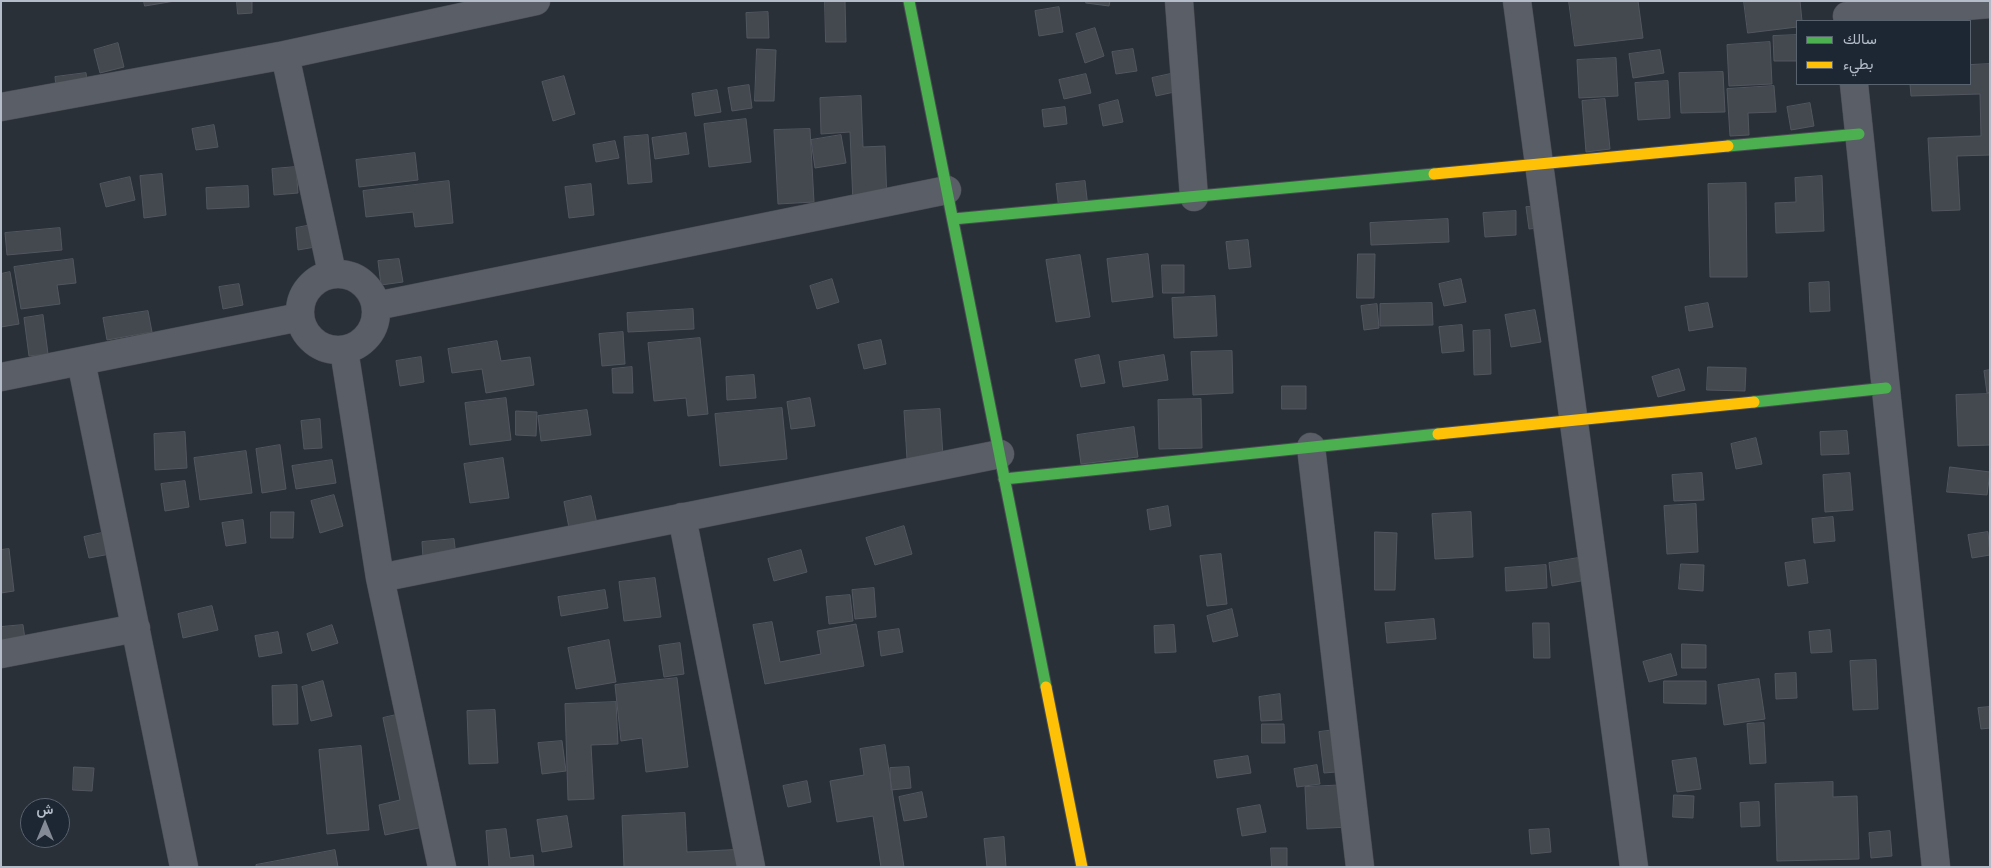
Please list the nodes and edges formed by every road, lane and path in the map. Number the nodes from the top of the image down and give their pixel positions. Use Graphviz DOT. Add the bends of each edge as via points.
graph roads {
  1 [pos="536,1"];
  2 [pos="909,1"];
  3 [pos="1179,1"];
  4 [pos="1517,1"];
  5 [pos="1990,4"];
  6 [pos="1847,13"];
  7 [pos="284,55"];
  8 [pos="1854,85"];
  9 [pos="1,107"];
  10 [pos="1859,134"];
  11 [pos="1539,164"];
  12 [pos="947,190"];
  13 [pos="1194,197"];
  14 [pos="953,219"];
  15 [pos="332,273"];
  16 [pos="376,306"];
  17 [pos="300,317"];
  18 [pos="344,350"];
  19 [pos="81,361"];
  20 [pos="1,377"];
  21 [pos="1886,388"];
  22 [pos="1574,420"];
  23 [pos="1311,447"];
  24 [pos="1002,466"];
  25 [pos="682,517"];
  26 [pos="380,578"];
  27 [pos="136,628"];
  28 [pos="1,654"];
  29 [pos="184,867"];
  30 [pos="442,867"];
  31 [pos="751,867"];
  32 [pos="1082,867"];
  33 [pos="1360,867"];
  34 [pos="1634,867"];
  35 [pos="1936,867"];
  1 -- 7 [label="street"];
  2 -- 12 [label="street"];
  3 -- 13 [label="street"];
  4 -- 11 [label="street"];
  5 -- 6 [label="street"];
  7 -- 9 [label="street"];
  7 -- 15 [label="street"];
  8 -- 10 [label="street"];
  10 -- 11 [label="street"];
  10 -- 21 [label="street"];
  11 -- 13 [label="street"];
  11 -- 22 [label="street"];
  12 -- 14 [label="street"];
  12 -- 16 [label="street"];
  13 -- 14 [label="street"];
  14 -- 24 [label="street"];
  15 -- 16 [label="street" via="348,274 361,281 371,292"];
  15 -- 17 [label="street" via="318,278 307,289 300,302"];
  16 -- 18 [label="street" via="375,321 369,335 358,345"];
  17 -- 18 [label="street" via="305,331 315,343 328,349"];
  17 -- 19 [label="street"];
  18 -- 26 [label="street"];
  19 -- 20 [label="street"];
  19 -- 27 [label="street"];
  21 -- 22 [label="street"];
  21 -- 35 [label="street"];
  22 -- 23 [label="street"];
  22 -- 34 [label="street"];
  23 -- 24 [label="street"];
  23 -- 33 [label="street"];
  24 -- 25 [label="street"];
  24 -- 32 [label="street"];
  25 -- 26 [label="street"];
  25 -- 31 [label="street"];
  26 -- 30 [label="street"];
  27 -- 28 [label="street"];
  27 -- 29 [label="street"];
}
